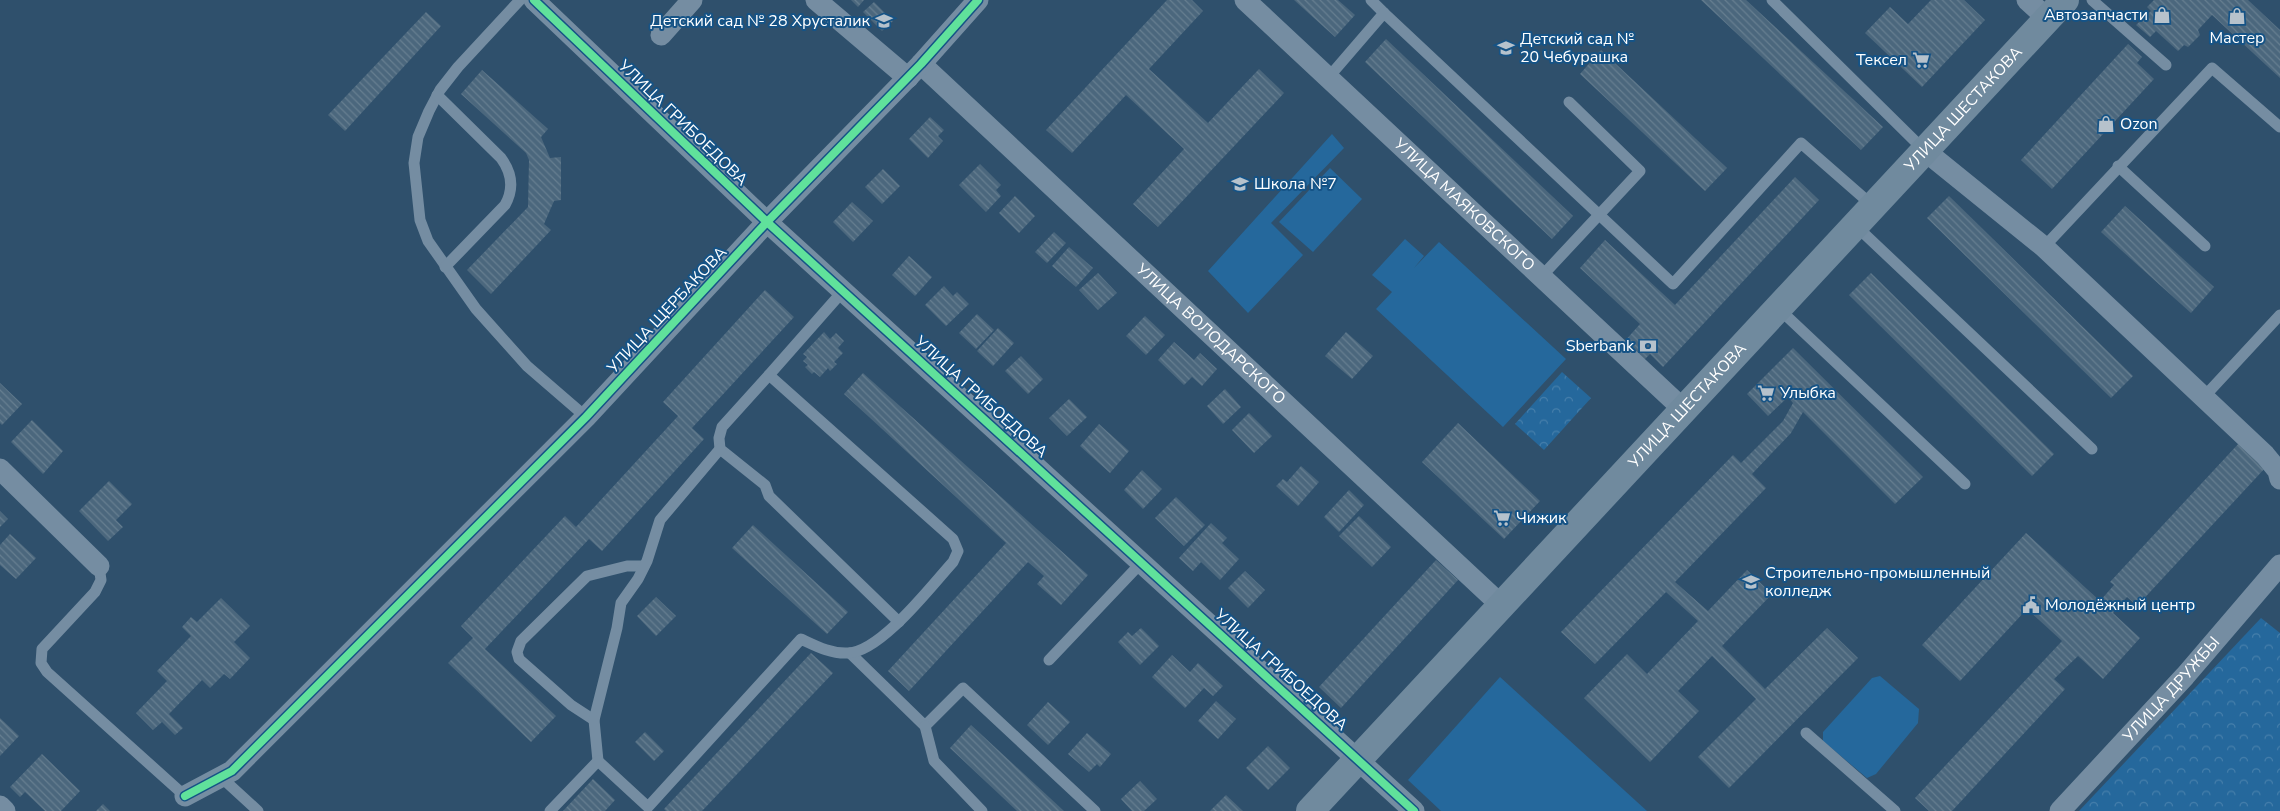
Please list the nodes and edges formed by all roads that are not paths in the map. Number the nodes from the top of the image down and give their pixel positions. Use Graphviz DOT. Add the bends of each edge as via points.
graph roads {
  1 [pos="520,0"];
  2 [pos="534,0"];
  3 [pos="692,0"];
  4 [pos="816,0"];
  5 [pos="978,0"];
  6 [pos="1245,0"];
  7 [pos="1371,0"];
  8 [pos="1772,0"];
  9 [pos="2028,0"];
  10 [pos="2092,0"];
  11 [pos="2056,9"];
  12 [pos="1384,13"];
  13 [pos="661,35"];
  14 [pos="2166,65"];
  15 [pos="914,71"];
  16 [pos="1328,78"];
  17 [pos="437,96"];
  18 [pos="1569,102"];
  19 [pos="2280,127"];
  20 [pos="1924,150"];
  21 [pos="2118,166"];
  22 [pos="1599,214"];
  23 [pos="1864,215"];
  24 [pos="768,222"];
  25 [pos="2205,246"];
  26 [pos="2044,247"];
  27 [pos="446,268"];
  28 [pos="1541,277"];
  29 [pos="843,291"];
  30 [pos="1778,308"];
  31 [pos="2280,315"];
  32 [pos="770,375"];
  33 [pos="2203,398"];
  34 [pos="1683,409"];
  35 [pos="586,417"];
  36 [pos="720,449"];
  37 [pos="2092,449"];
  38 [pos="0,469"];
  39 [pos="2280,479"];
  40 [pos="1965,484"];
  41 [pos="1142,562"];
  42 [pos="2280,565"];
  43 [pos="99,566"];
  44 [pos="644,566"];
  45 [pos="1501,604"];
  46 [pos="899,622"];
  47 [pos="850,653"];
  48 [pos="1049,660"];
  49 [pos="594,720"];
  50 [pos="925,726"];
  51 [pos="1806,733"];
  52 [pos="1358,759"];
  53 [pos="598,761"];
  54 [pos="222,778"];
  55 [pos="185,796"];
  56 [pos="0,806"];
  57 [pos="648,809"];
  58 [pos="5,811"];
  59 [pos="258,811"];
  60 [pos="550,811"];
  61 [pos="982,811"];
  62 [pos="1095,811"];
  63 [pos="1310,811"];
  64 [pos="1414,811"];
  65 [pos="1896,811"];
  66 [pos="2060,811"];
  1 -- 17 [label="lane" via="458,66"];
  2 -- 24 [label="street, УЛИЦА ГРИБОЕДОВА"];
  3 -- 13 [label="street"];
  4 -- 15 [label="street, УЛИЦА ВОЛОДАРСКОГО"];
  5 -- 15 [label="street, УЛИЦА ЩЕРБАКОВА"];
  6 -- 16 [label="street, УЛИЦА МАЯКОВСКОГО"];
  7 -- 12 [label="lane"];
  8 -- 20 [label="lane"];
  9 -- 11 [label="street"];
  10 -- 14 [label="lane"];
  11 -- 20 [label="main road, УЛИЦА ШЕСТАКОВА"];
  12 -- 16 [label="lane"];
  12 -- 22 [label="lane"];
  15 -- 24 [label="street, УЛИЦА ЩЕРБАКОВА"];
  15 -- 45 [label="street, УЛИЦА ВОЛОДАРСКОГО"];
  16 -- 28 [label="street, УЛИЦА МАЯКОВСКОГО"];
  17 -- 27 [label="lane" via="418,137 414,163 420,220 428,241"];
  17 -- 27 [label="lane" via="501,158 508,168 511,183 505,205"];
  18 -- 22 [label="lane" via="1640,171"];
  19 -- 21 [label="lane" via="2212,68"];
  20 -- 23 [label="main road, УЛИЦА ШЕСТАКОВА"];
  20 -- 26 [label="street"];
  21 -- 25 [label="lane"];
  21 -- 26 [label="lane"];
  22 -- 23 [label="lane" via="1673,284 1800,143"];
  22 -- 28 [label="lane"];
  23 -- 30 [label="main road, УЛИЦА ШЕСТАКОВА"];
  23 -- 37 [label="lane"];
  24 -- 29 [label="street, УЛИЦА ГРИБОЕДОВА"];
  24 -- 35 [label="street, УЛИЦА ЩЕРБАКОВА"];
  26 -- 33 [label="street"];
  27 -- 35 [label="lane" via="476,309 527,366"];
  28 -- 34 [label="street, УЛИЦА МАЯКОВСКОГО"];
  29 -- 32 [label="lane"];
  29 -- 41 [label="street, УЛИЦА ГРИБОЕДОВА"];
  30 -- 34 [label="main road, УЛИЦА ШЕСТАКОВА"];
  30 -- 40 [label="lane"];
  31 -- 33 [label="lane"];
  32 -- 36 [label="lane" via="722,428"];
  32 -- 46 [label="lane" via="953,539 958,551 954,562"];
  33 -- 39 [label="street" via="2265,455 2278,471"];
  34 -- 45 [label="main road, УЛИЦА ШЕСТАКОВА"];
  35 -- 54 [label="street, УЛИЦА ЩЕРБАКОВА"];
  36 -- 44 [label="lane" via="660,520"];
  36 -- 46 [label="lane" via="765,485 770,496"];
  38 -- 43 [label="street"];
  41 -- 48 [label="lane"];
  41 -- 52 [label="street, УЛИЦА ГРИБОЕДОВА"];
  42 -- 66 [label="street, УЛИЦА ДРУЖБЫ" via="2185,676"];
  43 -- 55 [label="lane" via="101,580 96,592 42,649 41,663 47,672"];
  44 -- 49 [label="lane" via="621,603"];
  44 -- 49 [label="lane" via="627,566 587,576 520,641 519,659 571,705"];
  45 -- 52 [label="main road, УЛИЦА ШЕСТАКОВА"];
  46 -- 47 [label="lane" via="870,646"];
  47 -- 50 [label="lane"];
  47 -- 57 [label="lane" via="824,650 801,640"];
  49 -- 53 [label="lane"];
  50 -- 61 [label="lane" via="934,761"];
  50 -- 62 [label="lane" via="963,688"];
  51 -- 65 [label="lane"];
  52 -- 63 [label="main road, УЛИЦА ШЕСТАКОВА"];
  52 -- 64 [label="street, УЛИЦА ГРИБОЕДОВА"];
  53 -- 57 [label="lane"];
  53 -- 60 [label="lane"];
  54 -- 55 [label="street, УЛИЦА ЩЕРБАКОВА"];
  54 -- 59 [label="lane"];
  56 -- 58 [label="street"];
}
